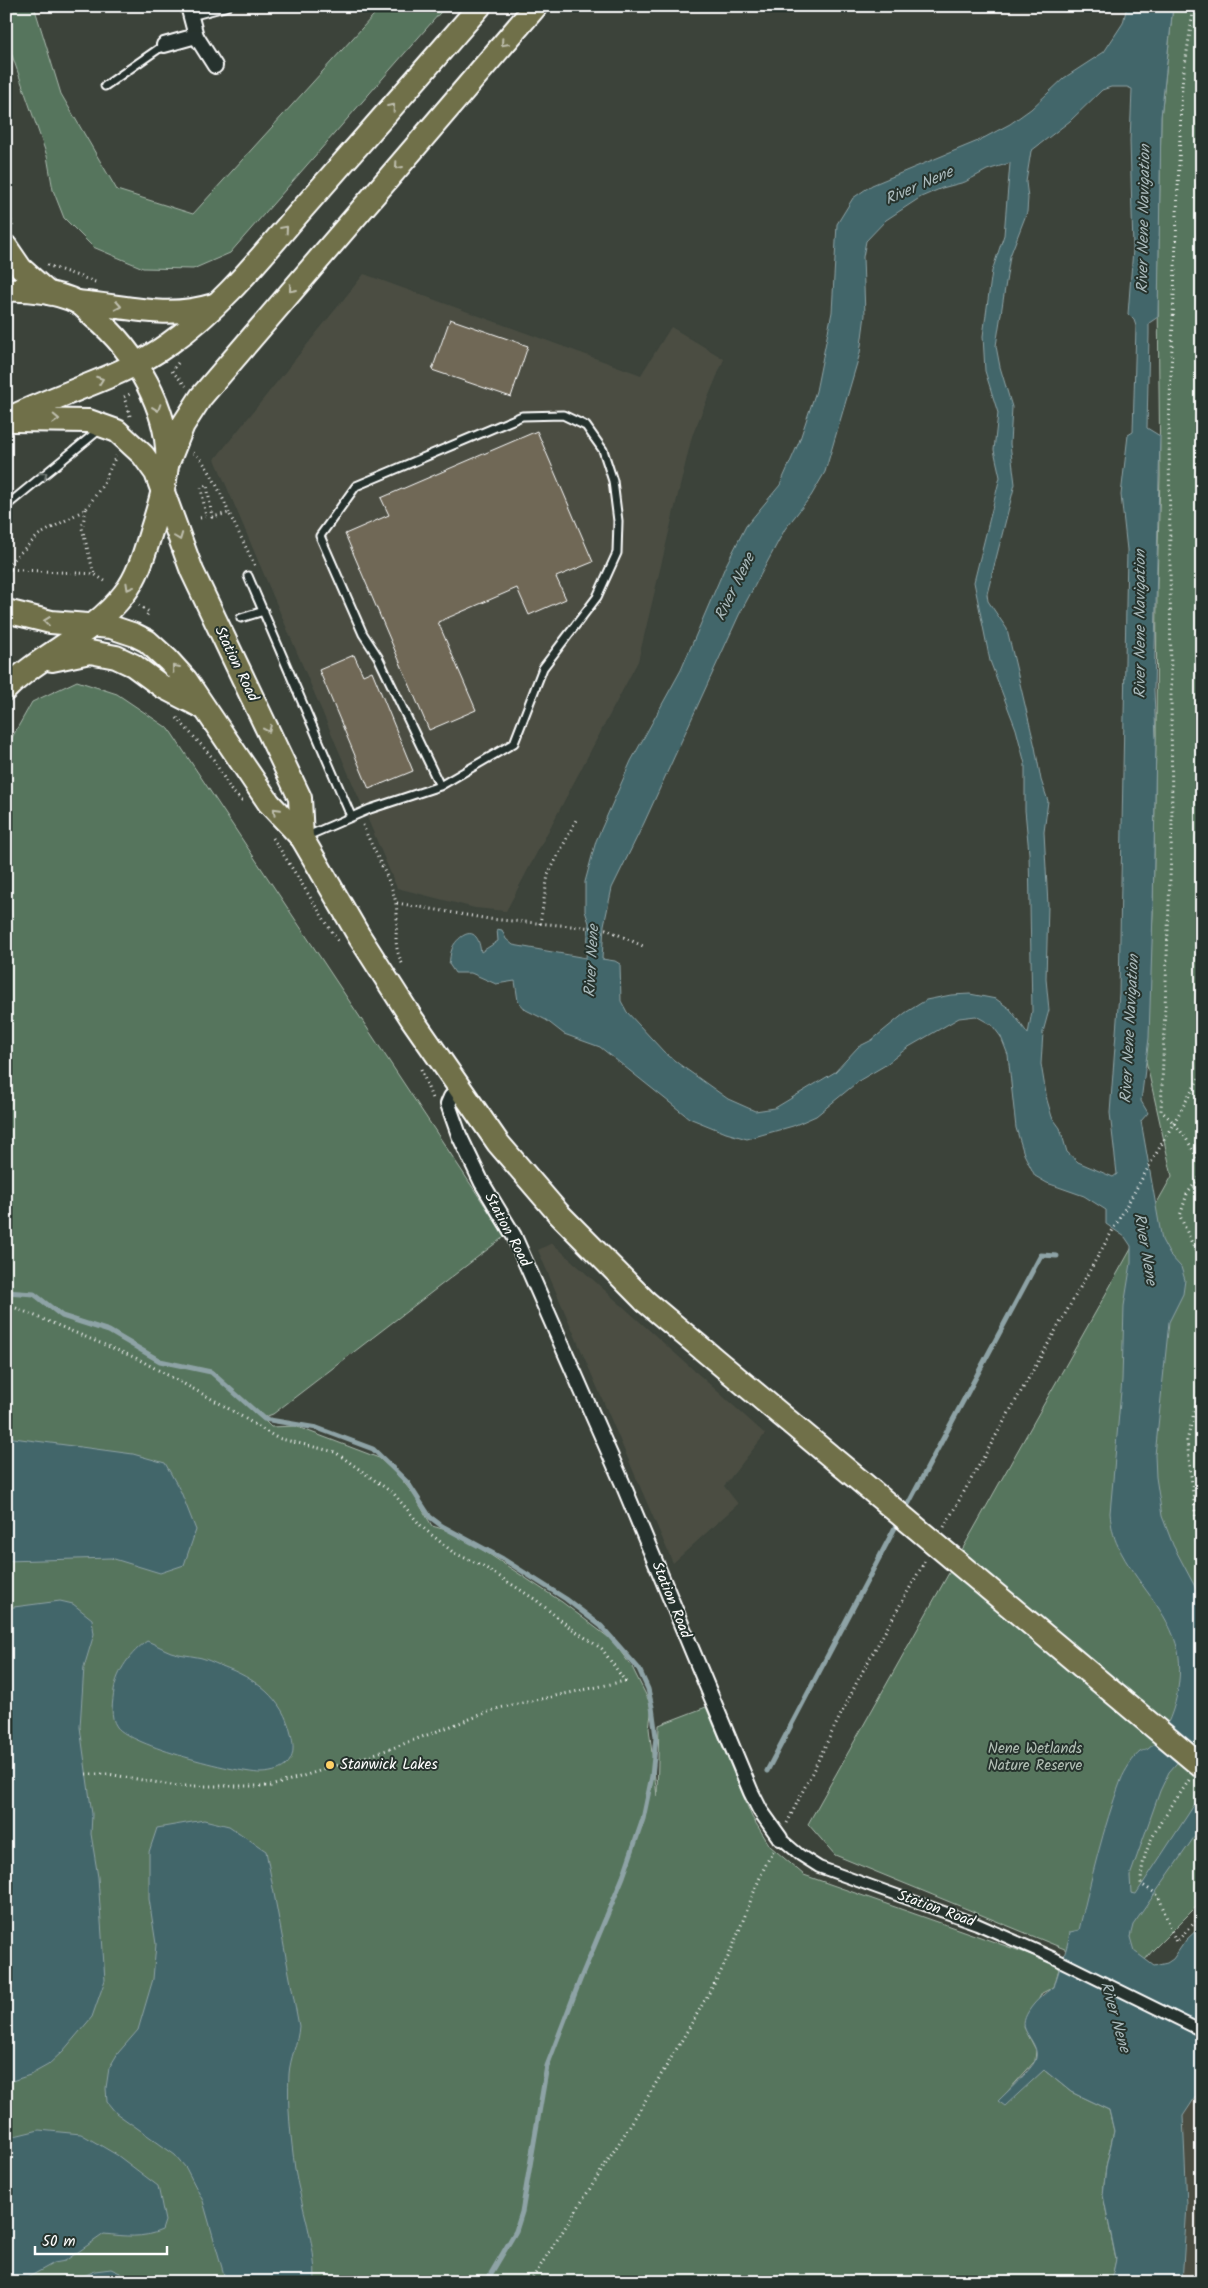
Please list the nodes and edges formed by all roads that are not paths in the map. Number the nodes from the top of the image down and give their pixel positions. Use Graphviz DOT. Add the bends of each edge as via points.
graph roads {
  1 [pos="228,6"];
  2 [pos="480,6"];
  3 [pos="536,6"];
  4 [pos="190,11"];
  5 [pos="196,36"];
  6 [pos="164,45"];
  7 [pos="215,66"];
  8 [pos="105,86"];
  9 [pos="10,238"];
  10 [pos="6,290"];
  11 [pos="50,294"];
  12 [pos="77,302"];
  13 [pos="217,304"];
  14 [pos="136,364"];
  15 [pos="7,420"];
  16 [pos="103,426"];
  17 [pos="167,465"];
  18 [pos="162,492"];
  19 [pos="6,506"];
  20 [pos="248,576"];
  21 [pos="6,611"];
  22 [pos="264,611"];
  23 [pos="240,618"];
  24 [pos="90,626"];
  25 [pos="36,663"];
  26 [pos="6,689"];
  27 [pos="203,708"];
  28 [pos="440,786"];
  29 [pos="351,816"];
  30 [pos="302,838"];
  31 [pos="461,1091"];
  32 [pos="1197,1771"];
  33 [pos="780,1838"];
  34 [pos="1202,2031"];
  1 -- 4 [label="lane"];
  13 -- 2 [label="highway, one-way"];
  3 -- 17 [label="highway, one-way" via="201,397 183,425"];
  4 -- 5 [label="street"];
  5 -- 6 [label="street"];
  5 -- 7 [label="street"];
  6 -- 8 [label="lane"];
  9 -- 11 [label="main road" via="21,268"];
  10 -- 11 [label="highway" via="23,289"];
  11 -- 12 [label="highway"];
  12 -- 13 [label="highway, one-way" via="159,313 182,313"];
  12 -- 14 [label="highway" via="108,328"];
  13 -- 14 [label="highway" via="169,345"];
  15 -- 14 [label="highway, one-way" via="55,396 113,376"];
  14 -- 17 [label="highway, one-way" via="159,414"];
  15 -- 16 [label="highway, Station Road, one-way" via="75,420"];
  16 -- 18 [label="highway, Station Road" via="117,430 143,455 156,473"];
  19 -- 16 [label="lane, one-way"];
  17 -- 18 [label="highway"];
  18 -- 24 [label="highway, one-way" via="137,572 125,594"];
  18 -- 30 [label="highway, Station Road, one-way" via="192,571 300,798"];
  20 -- 22 [label="lane"];
  24 -- 21 [label="highway, Station Road, one-way" via="32,619"];
  22 -- 23 [label="lane"];
  22 -- 29 [label="lane"];
  24 -- 25 [label="highway"];
  27 -- 24 [label="highway, Station Road, one-way" via="186,680 147,641 112,628"];
  25 -- 26 [label="highway"];
  25 -- 27 [label="highway" via="90,652 116,657"];
  30 -- 27 [label="highway, Station Road, one-way" via="269,803"];
  28 -- 28 [label="lane" via="378,657 363,634 320,536 356,486 522,416 563,415 586,426 603,450 614,489 617,553 597,597 543,668 514,743"];
  28 -- 29 [label="lane"];
  29 -- 30 [label="lane"];
  30 -- 31 [label="highway, Station Road" via="359,936"];
  31 -- 32 [label="highway, Station Road, bridge" via="498,1143 559,1214 645,1301"];
  31 -- 33 [label="street, Station Road" via="451,1097 448,1104 459,1134 482,1183 514,1236 622,1482 751,1792"];
  33 -- 34 [label="street, Station Road" via="819,1867 977,1924"];
}
